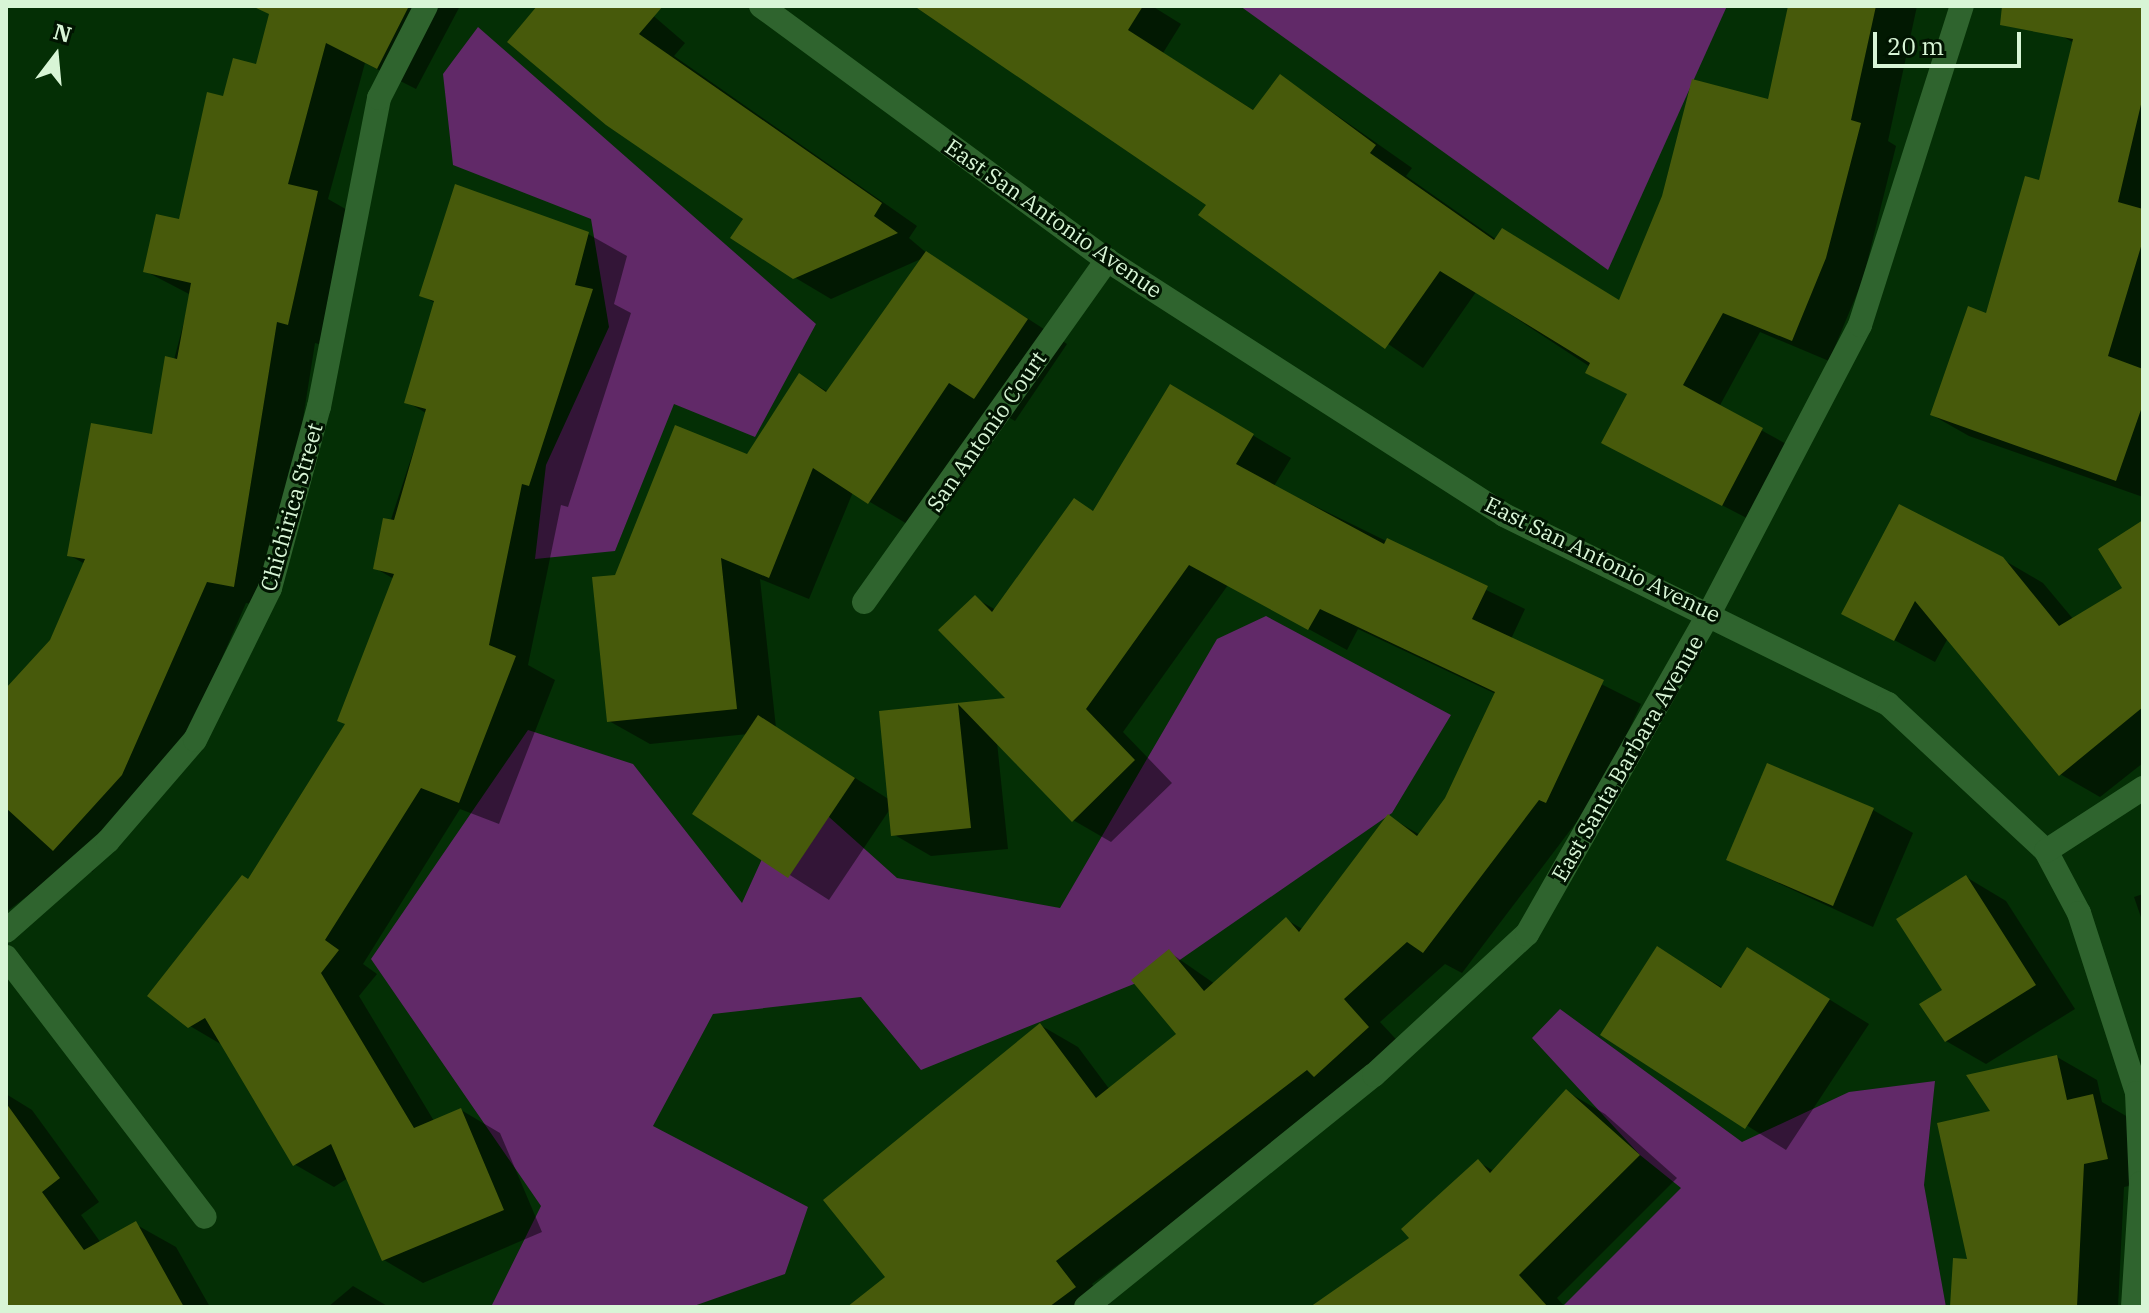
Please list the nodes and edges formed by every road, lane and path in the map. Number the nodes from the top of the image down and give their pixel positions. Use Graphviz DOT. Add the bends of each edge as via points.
graph roads {
  1 [pos="426,6"];
  2 [pos="761,6"];
  3 [pos="1962,6"];
  4 [pos="1107,260"];
  5 [pos="864,602"];
  6 [pos="1710,612"];
  7 [pos="2143,788"];
  8 [pos="2046,851"];
  9 [pos="6,931"];
  10 [pos="6,957"];
  11 [pos="205,1217"];
  12 [pos="1086,1307"];
  13 [pos="2133,1307"];
  1 -- 9 [label="street, Chichirica Street" via="379,98 319,407 270,588 195,740 108,841"];
  2 -- 4 [label="street, East San Antonio Avenue"];
  3 -- 6 [label="street, East Santa Barbara Avenue" via="1860,325"];
  4 -- 5 [label="street, San Antonio Court"];
  4 -- 6 [label="street, East San Antonio Avenue" via="1504,515"];
  6 -- 8 [label="street, East San Antonio Avenue" via="1888,704"];
  6 -- 12 [label="street, East Santa Barbara Avenue" via="1527,934 1374,1075"];
  7 -- 8 [label="street"];
  8 -- 13 [label="street, East San Antonio Avenue" via="2079,913 2137,1093"];
  10 -- 11 [label="street"];
}
